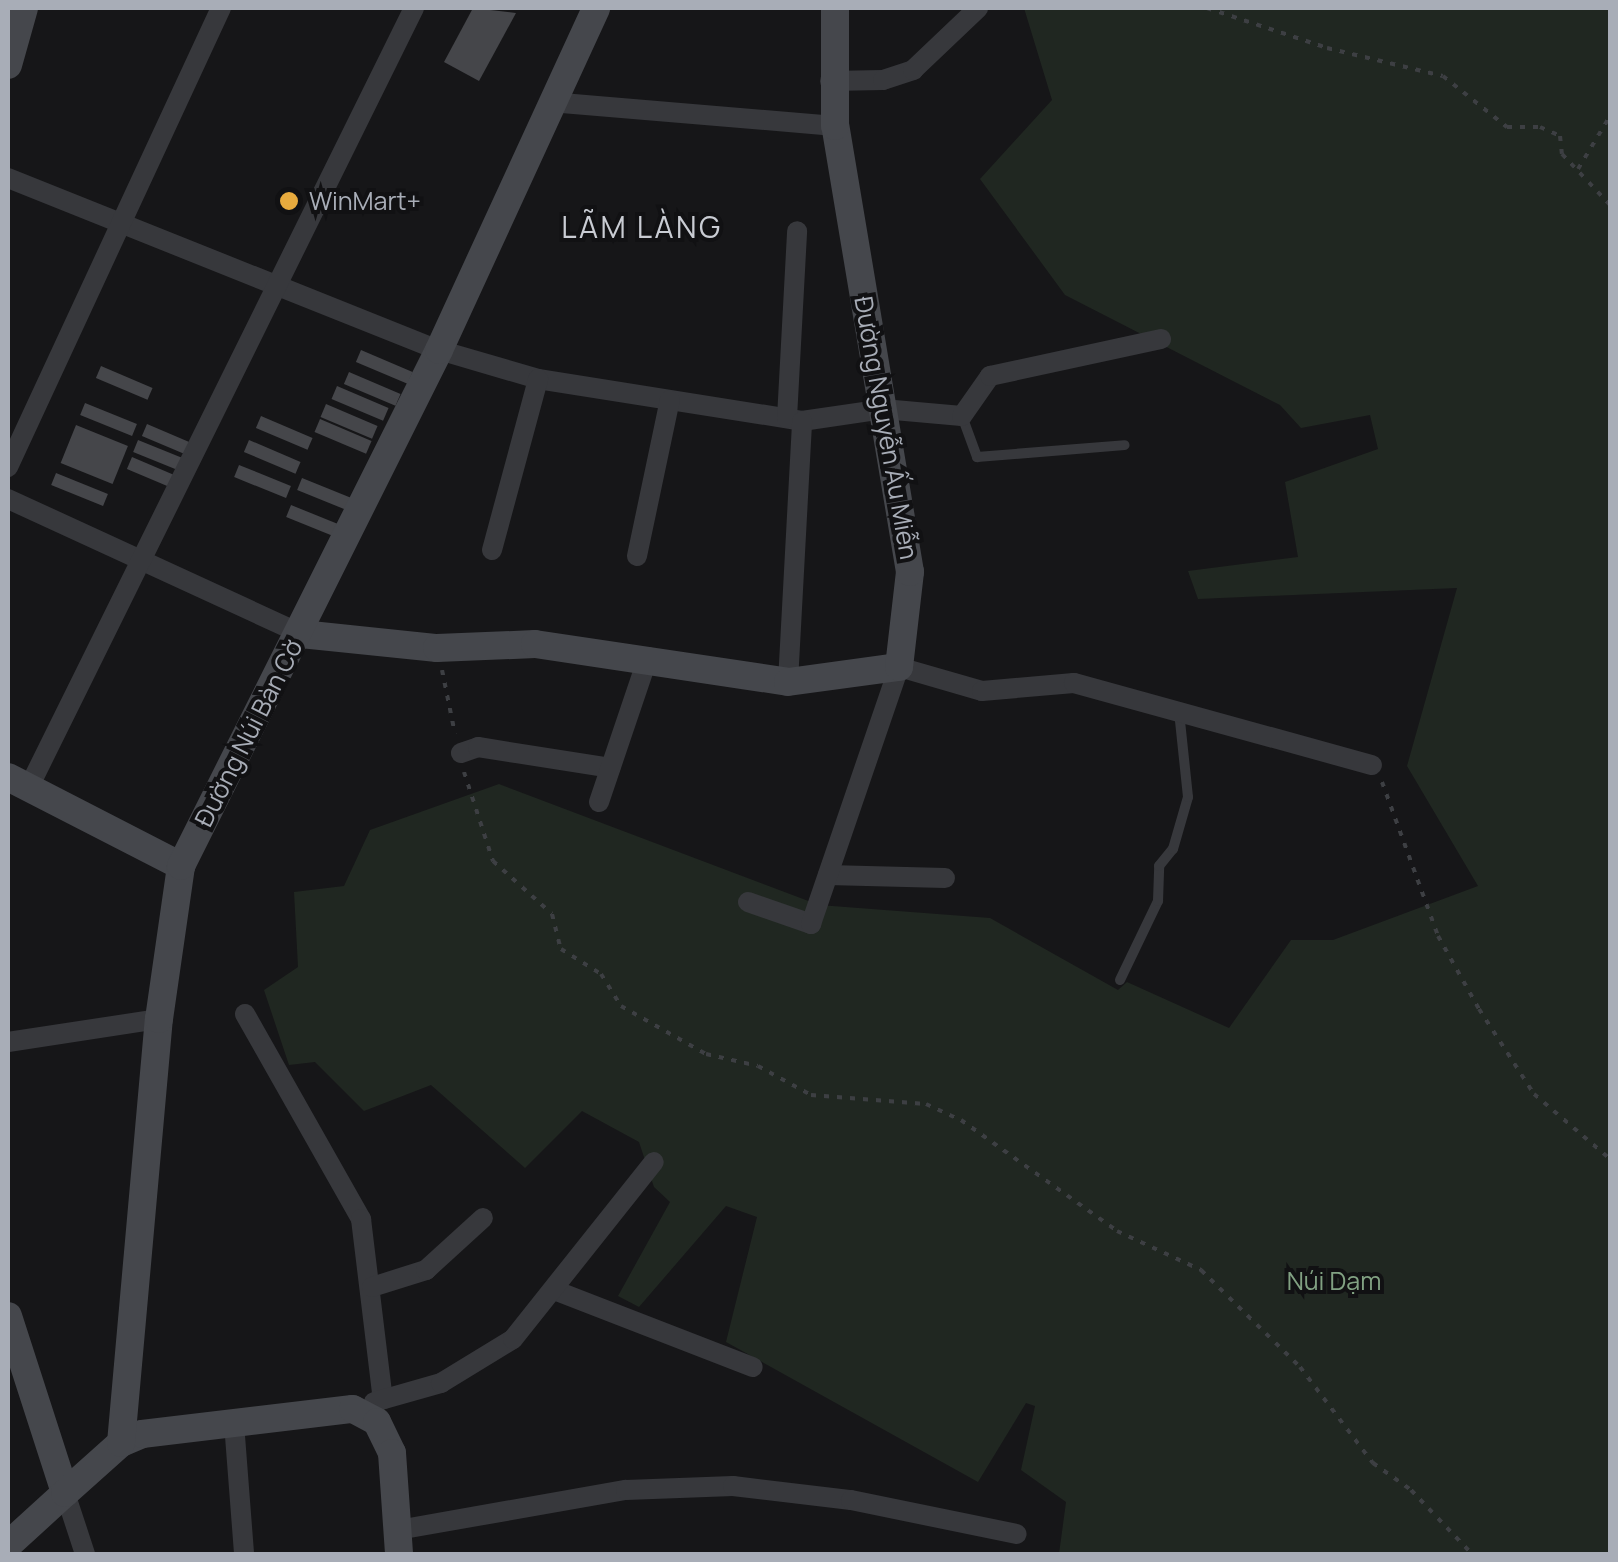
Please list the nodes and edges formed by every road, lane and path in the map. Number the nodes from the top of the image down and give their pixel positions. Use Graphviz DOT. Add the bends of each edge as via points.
graph roads {
  1 [pos="24,8"];
  2 [pos="221,8"];
  3 [pos="414,8"];
  4 [pos="596,8"];
  5 [pos="835,8"];
  6 [pos="978,8"];
  7 [pos="1207,8"];
  8 [pos="8,65"];
  9 [pos="830,80"];
  10 [pos="550,102"];
  11 [pos="1610,116"];
  12 [pos="835,126"];
  13 [pos="1578,169"];
  14 [pos="8,178"];
  15 [pos="1610,205"];
  16 [pos="124,220"];
  17 [pos="797,231"];
  18 [pos="282,282"];
  19 [pos="1161,340"];
  20 [pos="439,350"];
  21 [pos="538,379"];
  22 [pos="670,400"];
  23 [pos="882,409"];
  24 [pos="962,416"];
  25 [pos="794,420"];
  26 [pos="1125,446"];
  27 [pos="8,468"];
  28 [pos="8,499"];
  29 [pos="492,550"];
  30 [pos="636,556"];
  31 [pos="144,563"];
  32 [pos="301,634"];
  33 [pos="437,648"];
  34 [pos="648,657"];
  35 [pos="899,667"];
  36 [pos="788,682"];
  37 [pos="1179,712"];
  38 [pos="460,753"];
  39 [pos="1372,765"];
  40 [pos="610,768"];
  41 [pos="18,782"];
  42 [pos="599,802"];
  43 [pos="181,866"];
  44 [pos="828,875"];
  45 [pos="945,878"];
  46 [pos="748,902"];
  47 [pos="1120,980"];
  48 [pos="245,1014"];
  49 [pos="158,1019"];
  50 [pos="8,1042"];
  51 [pos="1610,1159"];
  52 [pos="654,1162"];
  53 [pos="483,1218"];
  54 [pos="372,1287"];
  55 [pos="554,1290"];
  56 [pos="8,1316"];
  57 [pos="753,1367"];
  58 [pos="383,1400"];
  59 [pos="353,1408"];
  60 [pos="234,1424"];
  61 [pos="122,1443"];
  62 [pos="65,1493"];
  63 [pos="1017,1534"];
  64 [pos="399,1542"];
  65 [pos="8,1545"];
  66 [pos="86,1554"];
  67 [pos="244,1554"];
  68 [pos="1472,1554"];
  1 -- 8 [label="street"];
  2 -- 16 [label="street"];
  3 -- 18 [label="street"];
  4 -- 10 [label="street, Đường Núi Bàn Cờ"];
  5 -- 9 [label="street, Đường Nguyễn Ấu Miễn"];
  6 -- 9 [label="street" via="913,70 883,80"];
  7 -- 13 [label="path" via="1326,48 1443,76 1507,127 1540,127 1560,136 1562,154"];
  9 -- 12 [label="street, Đường Nguyễn Ấu Miễn"];
  10 -- 12 [label="street"];
  10 -- 20 [label="street, Đường Núi Bàn Cờ"];
  11 -- 13 [label="path"];
  12 -- 23 [label="street, Đường Nguyễn Ấu Miễn"];
  13 -- 15 [label="path"];
  14 -- 16 [label="street"];
  16 -- 18 [label="street"];
  16 -- 27 [label="street"];
  17 -- 25 [label="street"];
  18 -- 20 [label="street"];
  18 -- 31 [label="street"];
  19 -- 24 [label="street" via="990,376"];
  20 -- 21 [label="street"];
  20 -- 32 [label="street, Đường Núi Bàn Cờ"];
  21 -- 22 [label="street"];
  21 -- 29 [label="street"];
  22 -- 25 [label="street"];
  22 -- 30 [label="street"];
  23 -- 24 [label="street"];
  23 -- 25 [label="street"];
  23 -- 35 [label="street, Đường Nguyễn Ấu Miễn" via="910,572"];
  24 -- 26 [label="lane" via="977,457"];
  25 -- 36 [label="street"];
  28 -- 31 [label="street"];
  31 -- 32 [label="street"];
  31 -- 41 [label="street"];
  32 -- 33 [label="street"];
  32 -- 43 [label="street, Đường Núi Bàn Cờ"];
  33 -- 34 [label="street" via="534,644"];
  33 -- 38 [label="path"];
  34 -- 36 [label="street"];
  34 -- 40 [label="street"];
  35 -- 36 [label="street"];
  35 -- 37 [label="street" via="982,690 1074,683"];
  35 -- 44 [label="street"];
  37 -- 39 [label="street"];
  37 -- 47 [label="lane" via="1188,796 1173,848 1159,866 1158,901"];
  38 -- 40 [label="street" via="478,747"];
  38 -- 68 [label="path" via="470,804 493,861 552,914 561,949 601,974 621,1006 706,1054 758,1066 811,1096 926,1104 962,1120 1116,1230 1201,1270 1300,1367 1373,1463 1411,1490"];
  39 -- 51 [label="path" via="1438,936 1479,1009 1534,1094"];
  40 -- 42 [label="street"];
  41 -- 43 [label="street"];
  43 -- 49 [label="street, Đường Núi Bàn Cờ"];
  44 -- 45 [label="street"];
  44 -- 46 [label="street" via="811,924"];
  48 -- 54 [label="street" via="362,1219"];
  49 -- 50 [label="street"];
  49 -- 61 [label="street, Đường Núi Bàn Cờ"];
  52 -- 55 [label="street"];
  53 -- 54 [label="street" via="426,1270"];
  54 -- 58 [label="street"];
  55 -- 57 [label="street"];
  55 -- 58 [label="street" via="513,1339 441,1383"];
  56 -- 62 [label="street"];
  58 -- 59 [label="street"];
  59 -- 60 [label="street"];
  59 -- 64 [label="street" via="377,1422 392,1453"];
  60 -- 61 [label="street" via="142,1434"];
  60 -- 67 [label="street"];
  61 -- 62 [label="street"];
  62 -- 65 [label="street"];
  62 -- 66 [label="street"];
  63 -- 64 [label="street" via="851,1500 733,1486 626,1490"];
}
